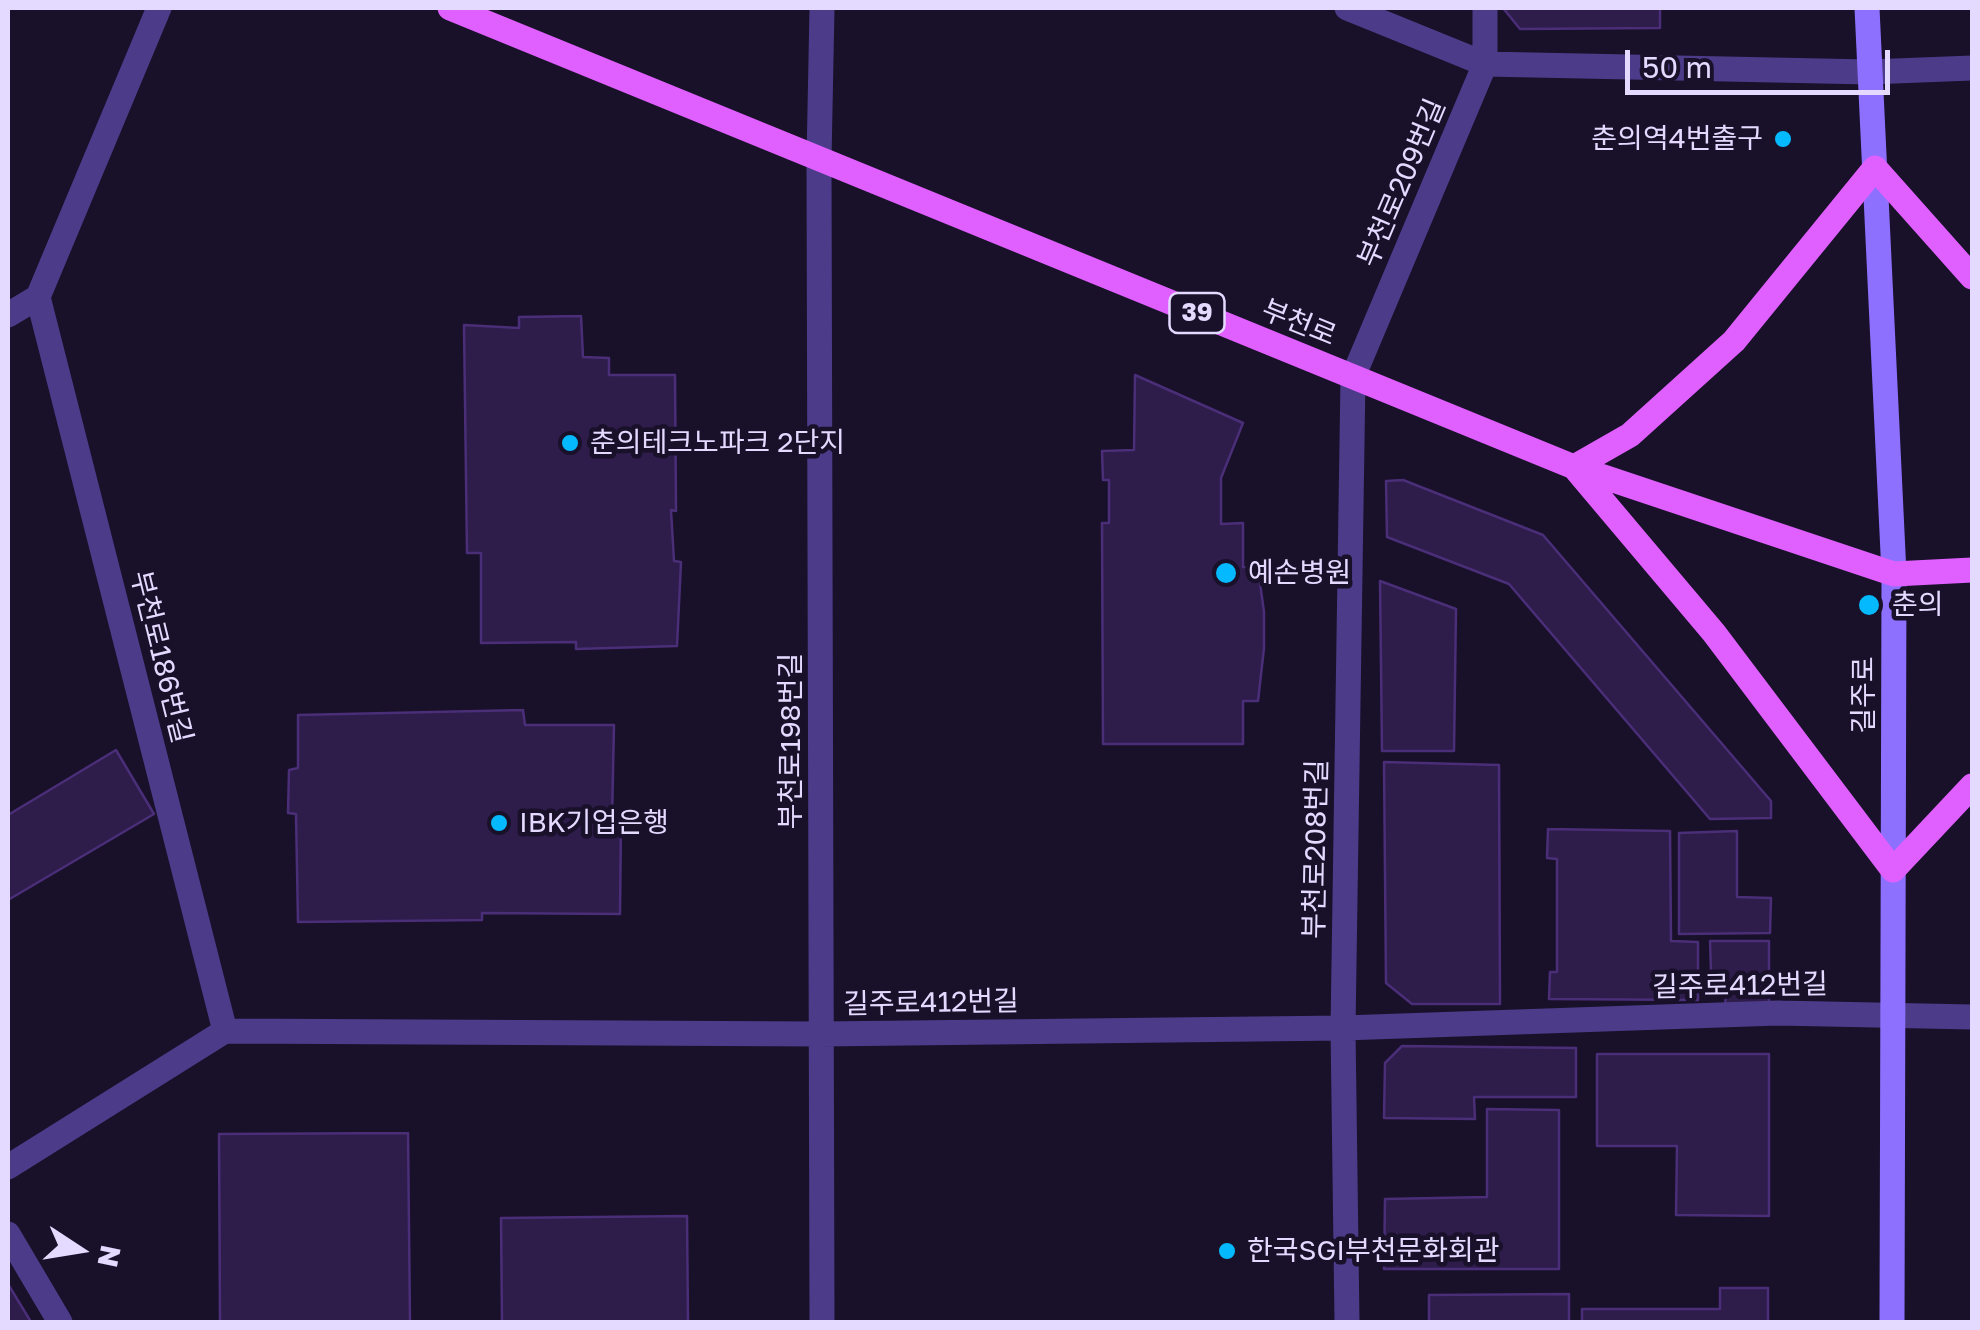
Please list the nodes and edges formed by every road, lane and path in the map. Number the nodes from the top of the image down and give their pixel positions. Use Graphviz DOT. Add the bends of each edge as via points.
graph roads {
  1 [pos="159,8"];
  2 [pos="450,8"];
  3 [pos="822,8"];
  4 [pos="1347,8"];
  5 [pos="1484,8"];
  6 [pos="1867,8"];
  7 [pos="1485,64"];
  8 [pos="1972,68"];
  9 [pos="1870,72"];
  10 [pos="820,160"];
  11 [pos="1875,168"];
  12 [pos="1972,277"];
  13 [pos="38,297"];
  14 [pos="8,316"];
  15 [pos="1353,377"];
  16 [pos="1574,467"];
  17 [pos="1972,570"];
  18 [pos="1894,574"];
  19 [pos="1972,786"];
  20 [pos="1893,870"];
  21 [pos="1893,1016"];
  22 [pos="1972,1017"];
  23 [pos="1343,1028"];
  24 [pos="225,1031"];
  25 [pos="821,1034"];
  26 [pos="8,1166"];
  27 [pos="8,1234"];
  28 [pos="60,1322"];
  29 [pos="822,1322"];
  30 [pos="1347,1322"];
  31 [pos="1892,1322"];
  1 -- 13 [label="street"];
  2 -- 10 [label="main road, 부천로 / 39"];
  3 -- 10 [label="street, 부천로198번길"];
  4 -- 7 [label="street"];
  5 -- 7 [label="street, 부천로209번길"];
  6 -- 9 [label="street, 길주로"];
  7 -- 9 [label="street"];
  7 -- 15 [label="street, 부천로209번길"];
  8 -- 9 [label="street"];
  9 -- 11 [label="street, 길주로"];
  10 -- 15 [label="main road, 부천로 / 39"];
  10 -- 25 [label="street, 부천로198번길"];
  11 -- 12 [label="main road"];
  11 -- 16 [label="main road" via="1734,341 1630,436"];
  11 -- 18 [label="street, 길주로"];
  13 -- 14 [label="street"];
  13 -- 24 [label="street, 부천로186번길"];
  15 -- 16 [label="main road, 부천로 / 39"];
  15 -- 23 [label="street, 부천로208번길"];
  16 -- 18 [label="main road, 부천로 / 39"];
  16 -- 20 [label="main road" via="1714,633"];
  17 -- 18 [label="main road, 부천로 / 39"];
  18 -- 20 [label="street, 길주로"];
  19 -- 20 [label="main road"];
  20 -- 21 [label="street, 길주로"];
  21 -- 22 [label="street, 길주로412번길"];
  21 -- 23 [label="street, 길주로412번길" via="1778,1013"];
  21 -- 31 [label="street, 길주로"];
  23 -- 25 [label="street, 길주로412번길"];
  23 -- 30 [label="street, 부천로208번길"];
  24 -- 25 [label="street, 길주로412번길"];
  24 -- 26 [label="street"];
  25 -- 29 [label="street, 부천로198번길"];
  27 -- 28 [label="street"];
}
